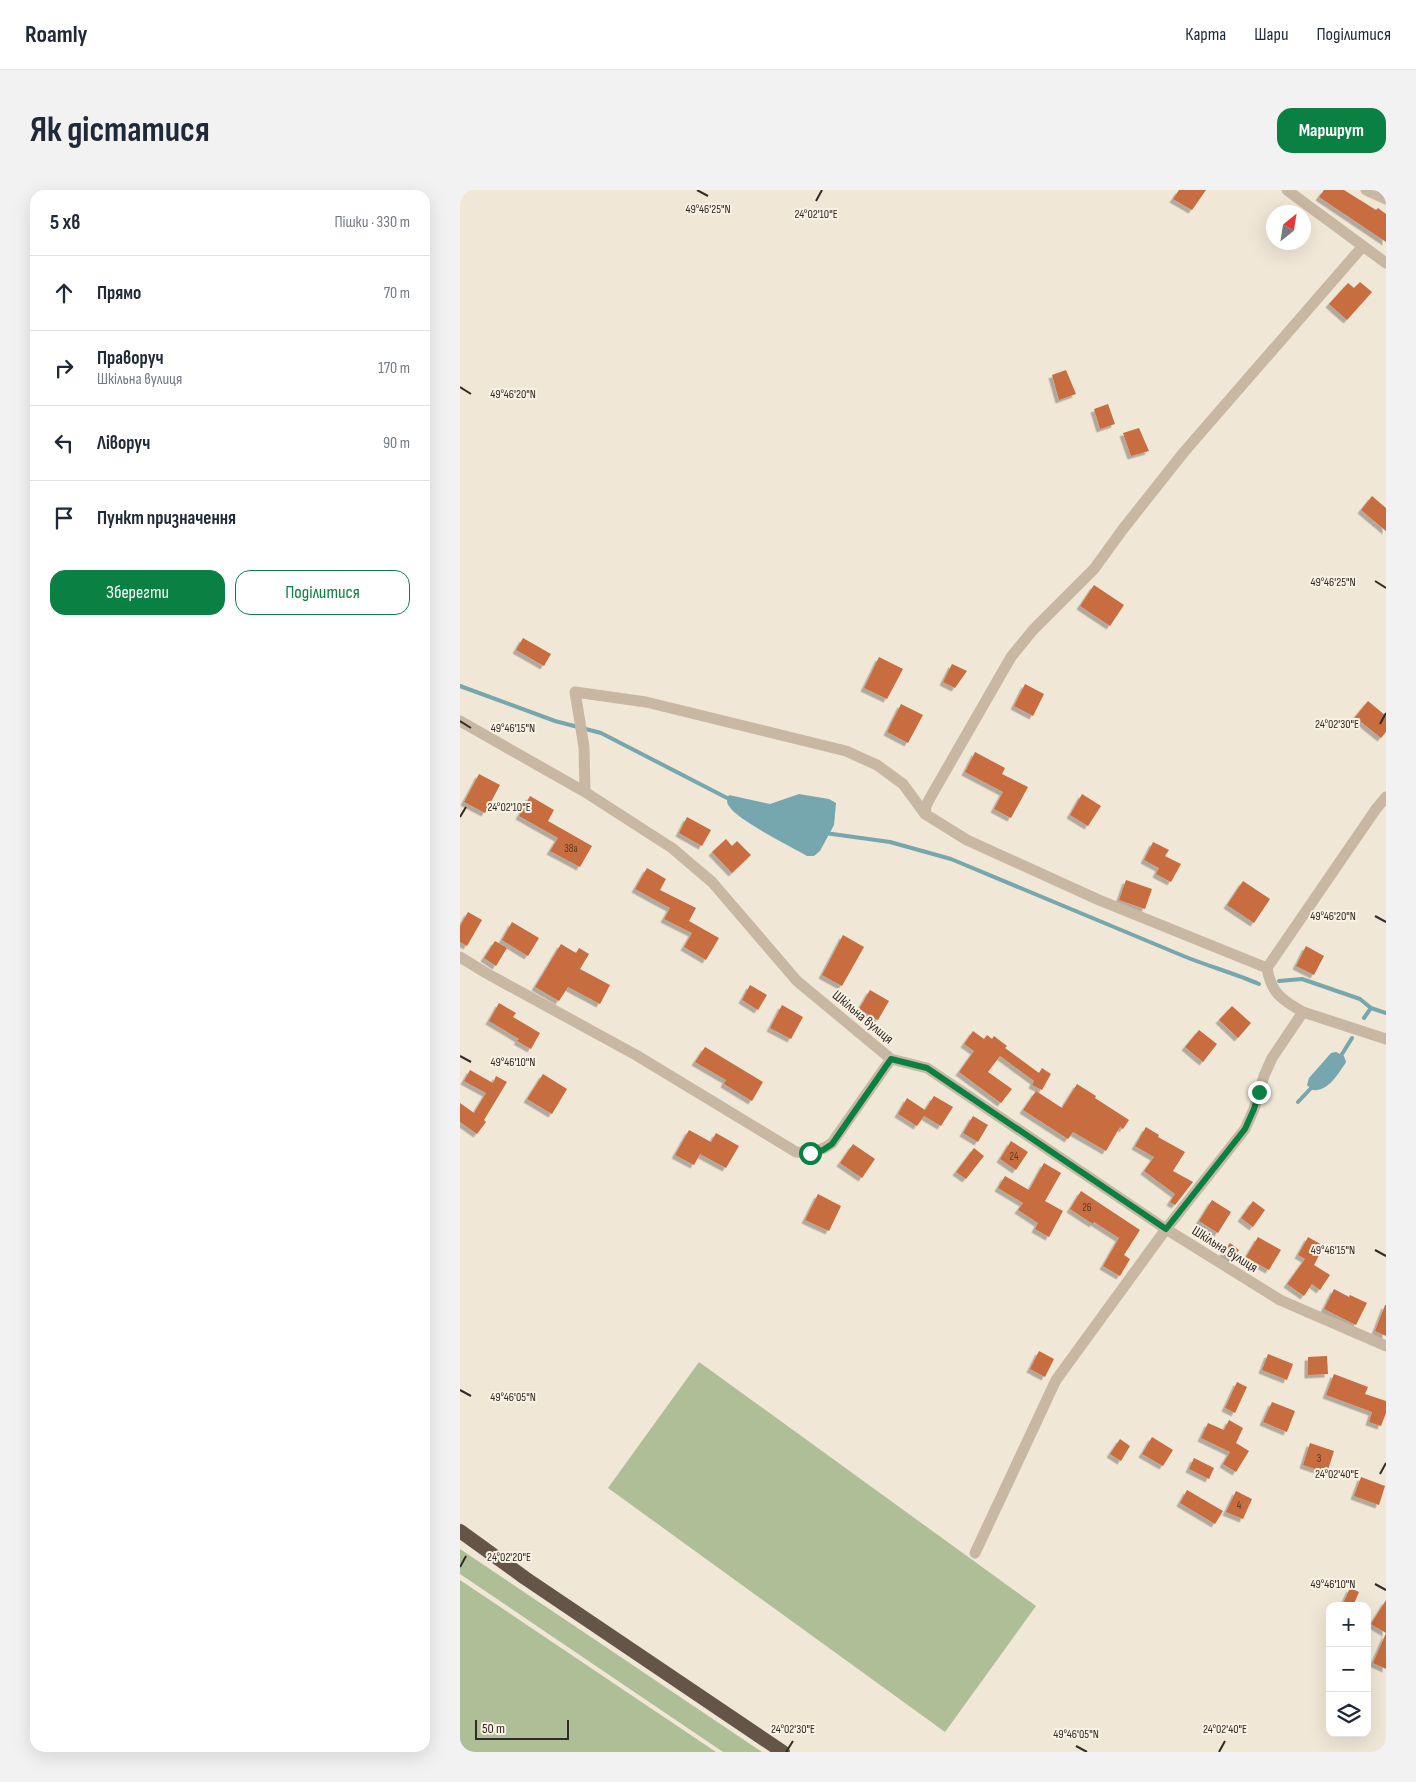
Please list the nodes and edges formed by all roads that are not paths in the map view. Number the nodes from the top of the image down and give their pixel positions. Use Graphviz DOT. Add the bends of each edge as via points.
graph roads {
  1 [pos="1287,190"];
  2 [pos="1366,190"];
  3 [pos="1386,199"];
  4 [pos="1363,246"];
  5 [pos="1386,264"];
  6 [pos="460,721"];
  7 [pos="585,792"];
  8 [pos="1386,797"];
  9 [pos="925,814"];
  10 [pos="460,957"];
  11 [pos="1266,968"];
  12 [pos="1303,1012"];
  13 [pos="1386,1039"];
  14 [pos="891,1059"];
  15 [pos="1166,1229"];
  16 [pos="1386,1346"];
  17 [pos="460,1531"];
  18 [pos="975,1553"];
  19 [pos="783,1752"];
  1 -- 4 [label="street"];
  2 -- 3 [label="street"];
  4 -- 5 [label="street"];
  4 -- 9 [label="street" via="1184,452 1094,569 1033,630 1011,657 930,798"];
  6 -- 7 [label="street, Шкільна вулиця"];
  7 -- 9 [label="street" via="584,747 575,692 646,702 846,751 877,765 902,784"];
  7 -- 14 [label="street, Шкільна вулиця" via="672,848 712,882 797,981"];
  8 -- 11 [label="street"];
  9 -- 11 [label="street" via="967,840 1099,900"];
  10 -- 14 [label="street" via="636,1055 796,1152 810,1153 832,1144"];
  11 -- 12 [label="street" via="1278,995"];
  12 -- 13 [label="street"];
  12 -- 15 [label="street" via="1272,1058 1245,1129"];
  14 -- 15 [label="street, Шкільна вулиця" via="927,1068"];
  15 -- 16 [label="street, Шкільна вулиця" via="1280,1300"];
  15 -- 18 [label="street" via="1056,1380"];
  17 -- 19 [label="highway"];
}
